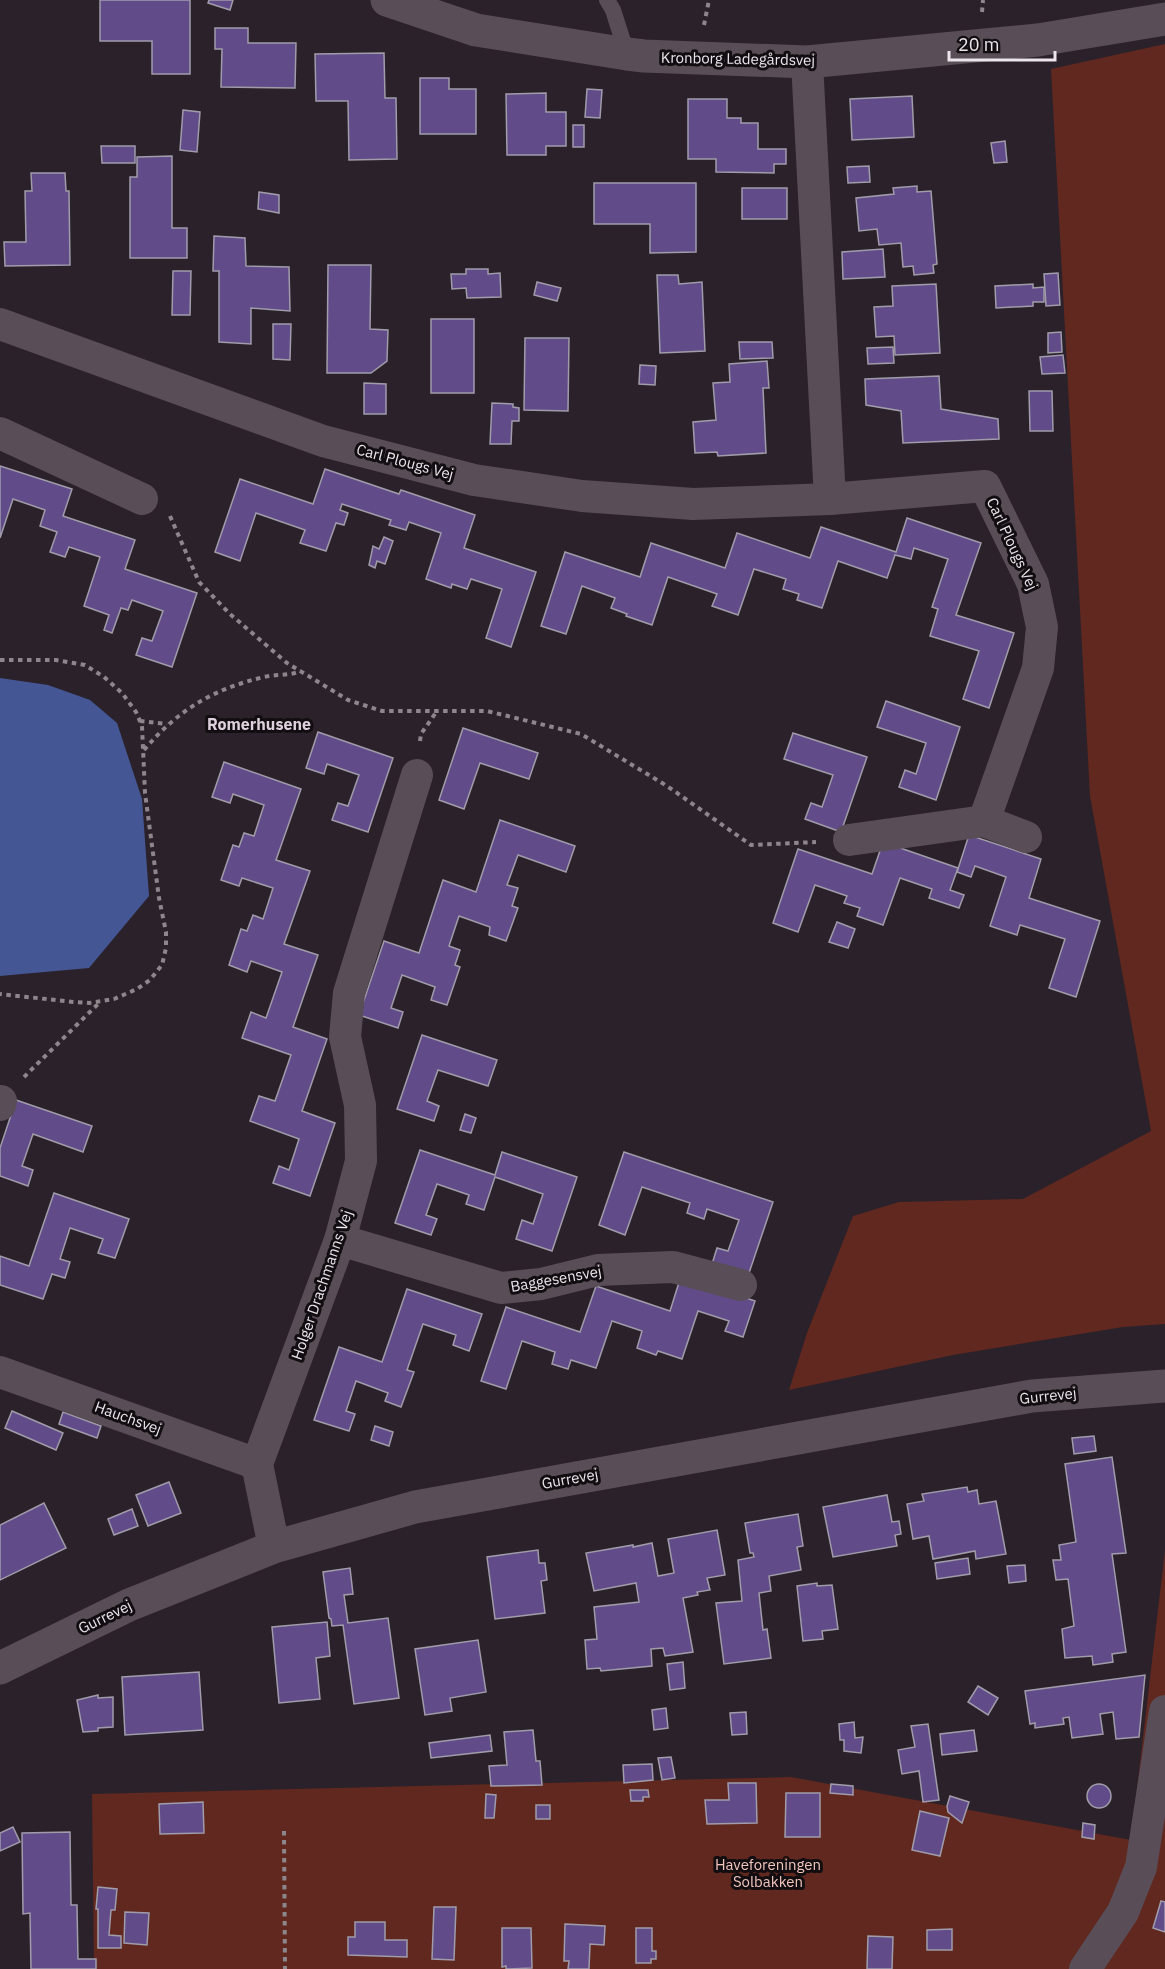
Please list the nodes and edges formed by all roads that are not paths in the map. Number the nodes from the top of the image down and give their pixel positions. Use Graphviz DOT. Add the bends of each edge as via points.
graph roads {
  1 [pos="387,0"];
  2 [pos="607,0"];
  3 [pos="1165,19"];
  4 [pos="627,54"];
  5 [pos="807,62"];
  6 [pos="0,324"];
  7 [pos="0,433"];
  8 [pos="142,499"];
  9 [pos="830,499"];
  10 [pos="417,775"];
  11 [pos="984,821"];
  12 [pos="1026,837"];
  13 [pos="849,840"];
  14 [pos="340,1240"];
  15 [pos="741,1285"];
  16 [pos="0,1372"];
  17 [pos="1165,1386"];
  18 [pos="257,1464"];
  19 [pos="274,1548"];
  20 [pos="0,1668"];
  21 [pos="1165,1712"];
  22 [pos="1085,1969"];
  1 -- 4 [label="street, Kronborg Ladegårdsvej" via="476,30"];
  2 -- 4 [label="lane"];
  3 -- 5 [label="street, Kronborg Ladegårdsvej" via="1038,40"];
  4 -- 5 [label="street, Kronborg Ladegårdsvej"];
  5 -- 9 [label="street"];
  6 -- 9 [label="street, Carl Plougs Vej" via="323,441 474,480 582,496 693,504"];
  7 -- 8 [label="street"];
  9 -- 11 [label="street, Carl Plougs Vej" via="985,486 1033,584 1042,627 1038,668"];
  10 -- 14 [label="street, Holger Drachmanns Vej" via="349,993 345,1037 360,1105 361,1161"];
  11 -- 12 [label="street"];
  11 -- 13 [label="street"];
  14 -- 15 [label="street, Baggesensvej" via="501,1288 541,1284 598,1270 673,1267"];
  14 -- 18 [label="street, Holger Drachmanns Vej"];
  16 -- 18 [label="street, Hauchsvej"];
  17 -- 19 [label="street, Gurrevej" via="1032,1396 415,1507"];
  18 -- 19 [label="street"];
  19 -- 20 [label="street, Gurrevej" via="129,1605"];
  21 -- 22 [label="street" via="1141,1867 1123,1912"];
}
